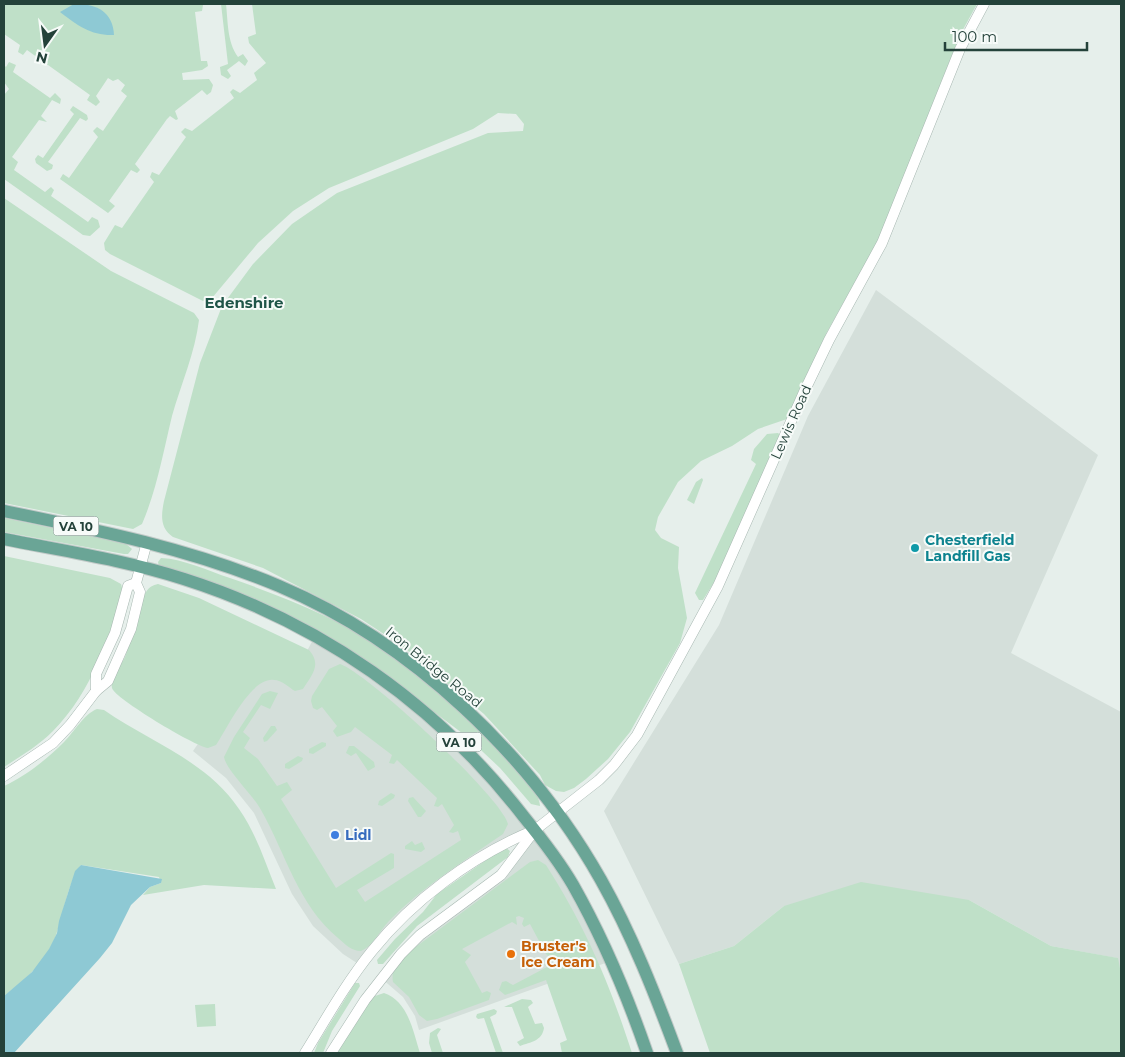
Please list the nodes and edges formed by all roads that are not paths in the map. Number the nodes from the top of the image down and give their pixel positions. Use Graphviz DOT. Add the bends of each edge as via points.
graph roads {
  1 [pos="984,4"];
  2 [pos="4,511"];
  3 [pos="4,539"];
  4 [pos="147,542"];
  5 [pos="140,566"];
  6 [pos="4,776"];
  7 [pos="557,813"];
  8 [pos="535,830"];
  9 [pos="305,1053"];
  10 [pos="331,1053"];
  11 [pos="647,1053"];
  12 [pos="677,1053"];
  1 -- 7 [label="street, Lewis Road" via="956,58 882,243 804,392 718,586 625,752 599,780"];
  2 -- 4 [label="main road, Iron Bridge Road / VA 10"];
  3 -- 5 [label="main road, VA 10"];
  4 -- 5 [label="street"];
  4 -- 7 [label="main road, Iron Bridge Road / VA 10" via="280,586 375,638 423,674 481,725 528,775"];
  5 -- 6 [label="street" via="136,583 140,592 131,628 108,681 53,743"];
  5 -- 8 [label="main road, VA 10" via="223,592 262,609 363,664 451,735 490,775"];
  7 -- 8 [label="street, Lewis Road"];
  7 -- 12 [label="main road, Iron Bridge Road / VA 10" via="601,880 619,915"];
  8 -- 9 [label="street" via="488,852 434,891 387,934 360,966"];
  8 -- 10 [label="street" via="501,875 420,935 401,954 365,1000"];
  8 -- 11 [label="main road, VA 10" via="590,917"];
}
